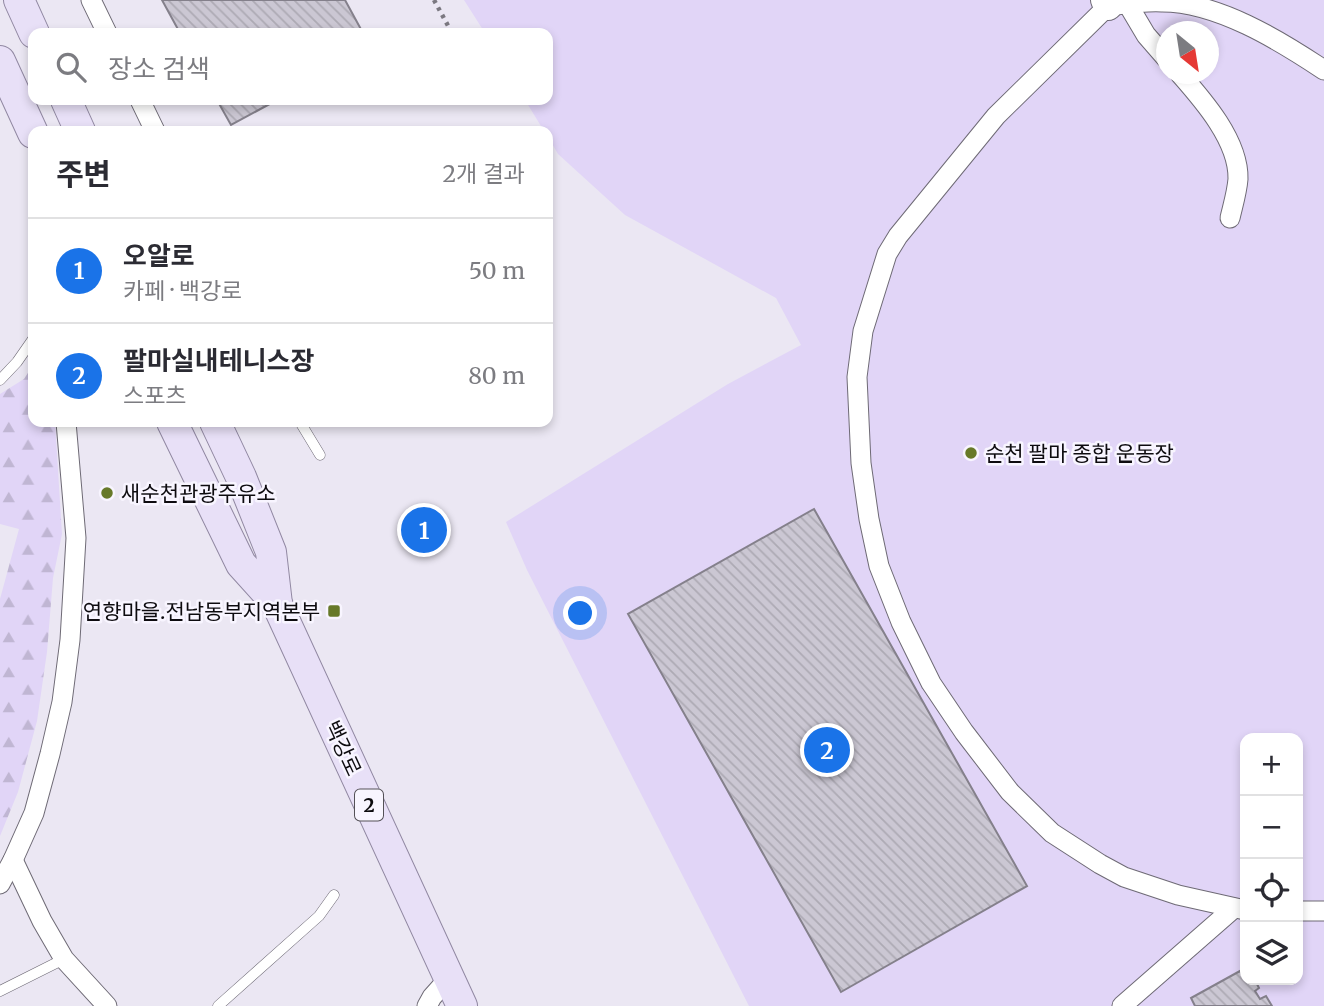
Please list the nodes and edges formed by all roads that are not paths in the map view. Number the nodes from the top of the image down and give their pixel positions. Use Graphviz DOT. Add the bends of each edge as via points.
graph roads {
  1 [pos="19,0"];
  2 [pos="91,0"];
  3 [pos="1113,3"];
  4 [pos="32,28"];
  5 [pos="105,28"];
  6 [pos="1156,46"];
  7 [pos="0,61"];
  8 [pos="1324,70"];
  9 [pos="1188,84"];
  10 [pos="67,105"];
  11 [pos="142,105"];
  12 [pos="30,126"];
  13 [pos="78,126"];
  14 [pos="153,126"];
  15 [pos="1230,218"];
  16 [pos="28,346"];
  17 [pos="0,380"];
  18 [pos="66,427"];
  19 [pos="174,427"];
  20 [pos="217,427"];
  21 [pos="303,427"];
  22 [pos="320,455"];
  23 [pos="277,604"];
  24 [pos="13,860"];
  25 [pos="0,884"];
  26 [pos="334,895"];
  27 [pos="1240,909"];
  28 [pos="1303,911"];
  29 [pos="1324,911"];
  30 [pos="64,959"];
  31 [pos="449,978"];
  32 [pos="0,991"];
  33 [pos="107,1006"];
  34 [pos="218,1006"];
  35 [pos="427,1006"];
  36 [pos="462,1006"];
  37 [pos="1122,1006"];
  1 -- 4 [label="main road"];
  2 -- 5 [label="street"];
  3 -- 6 [label="street"];
  3 -- 8 [label="street" via="1199,7 1289,47"];
  3 -- 27 [label="street" via="996,116 887,254 863,331 857,377 865,496 879,566 901,622 932,683 1010,792 1052,833 1124,877"];
  7 -- 12 [label="main road"];
  9 -- 15 [label="street" via="1210,112 1234,157 1238,182"];
  10 -- 13 [label="main road"];
  11 -- 14 [label="street"];
  16 -- 17 [label="lane"];
  18 -- 24 [label="street" via="76,538 70,640 50,754 34,813"];
  19 -- 23 [label="main road, 백강로 / 2" via="241,564"];
  20 -- 23 [label="main road, 백강로" via="271,552"];
  21 -- 22 [label="lane"];
  23 -- 31 [label="main road, 백강로 / 2"];
  24 -- 25 [label="street"];
  24 -- 30 [label="street"];
  26 -- 34 [label="lane" via="318,916"];
  27 -- 37 [label="street"];
  28 -- 29 [label="street"];
  30 -- 32 [label="lane"];
  30 -- 33 [label="street"];
  31 -- 35 [label="street"];
  31 -- 36 [label="main road, 백강로 / 2"];
}
